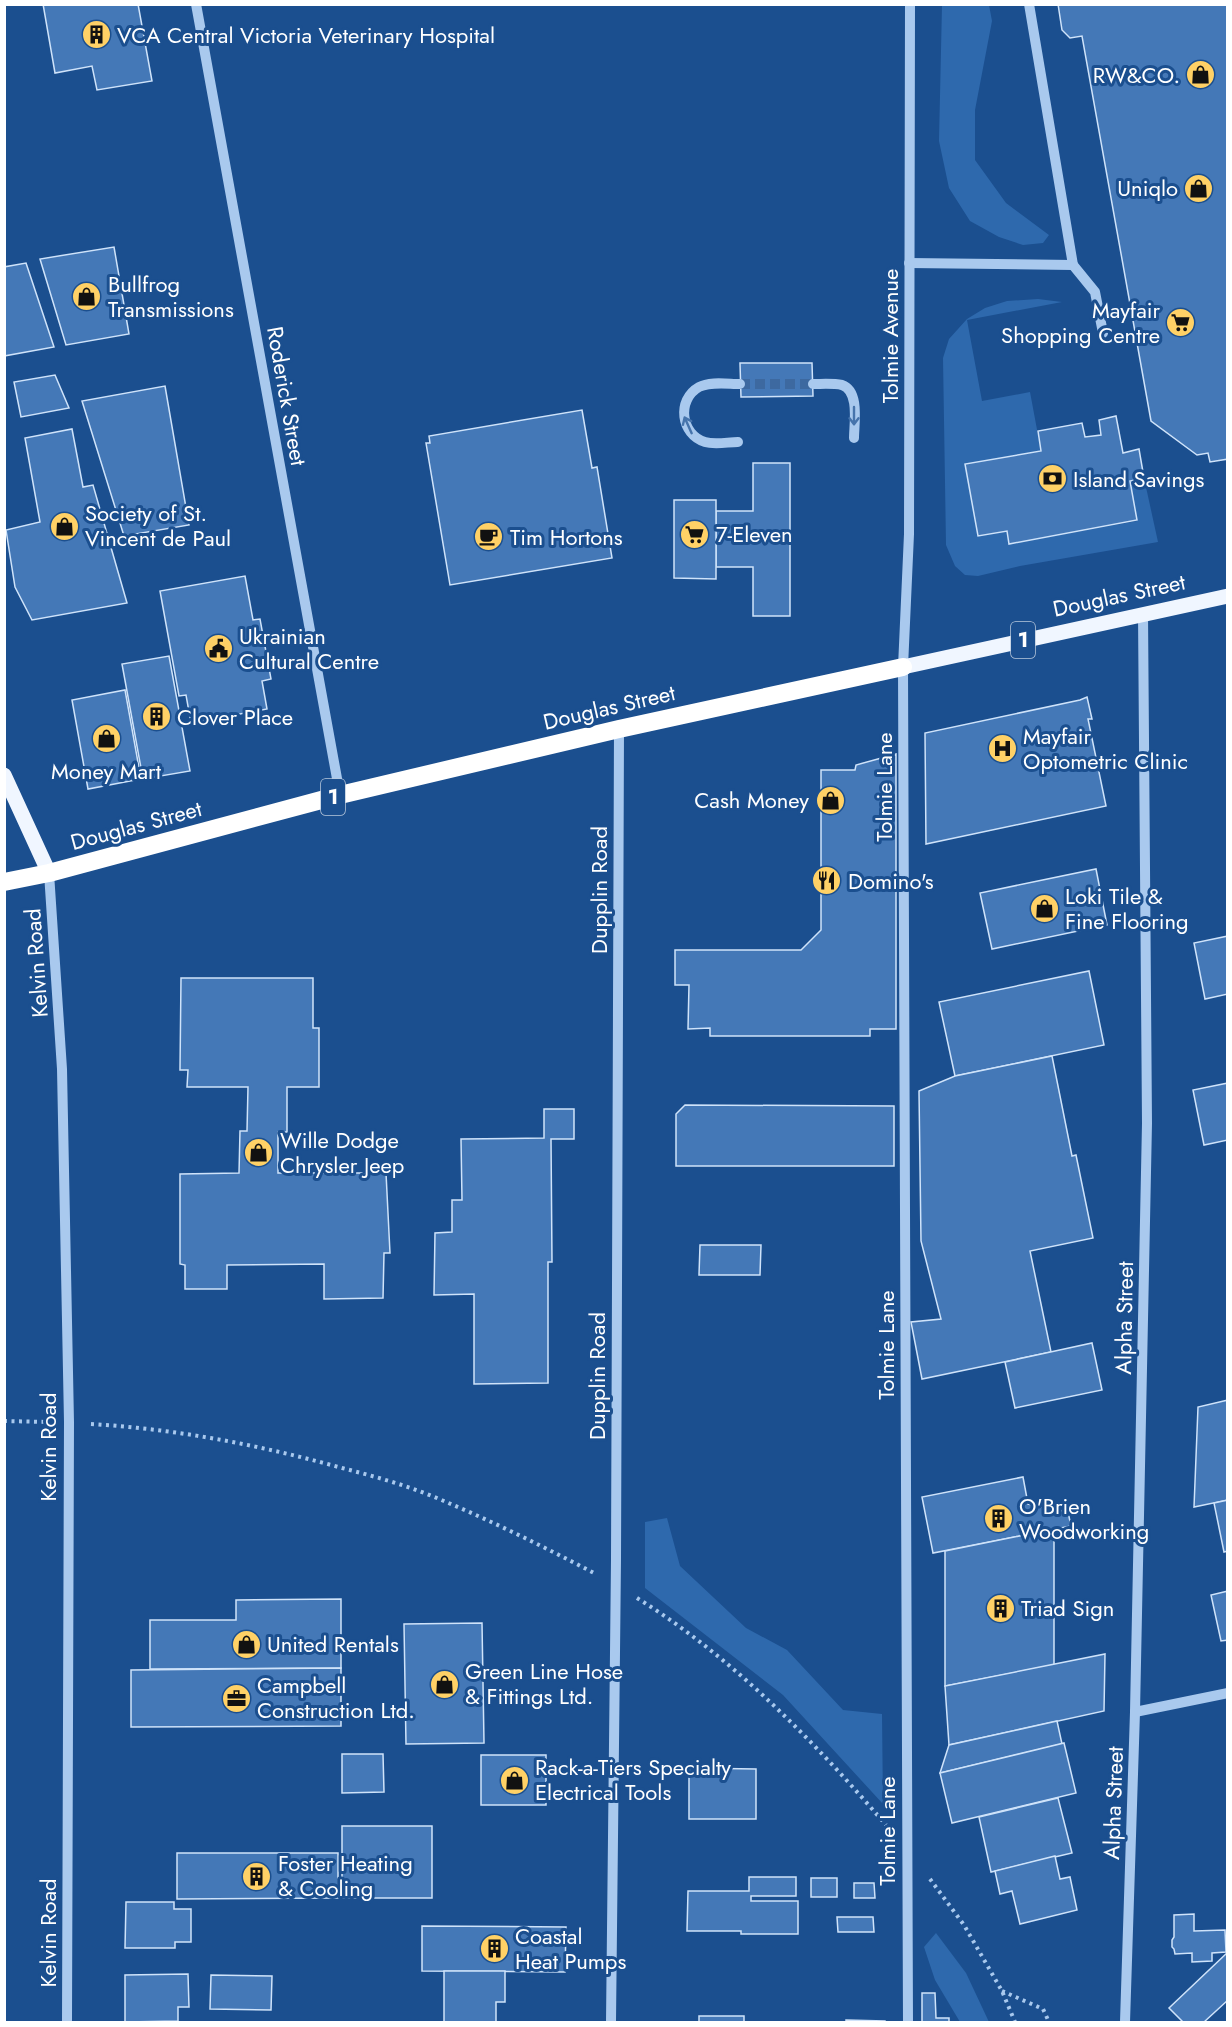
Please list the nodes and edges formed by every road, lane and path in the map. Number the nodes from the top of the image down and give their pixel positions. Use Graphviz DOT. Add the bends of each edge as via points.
graph roads {
  1 [pos="196,4"];
  2 [pos="909,4"];
  3 [pos="1029,4"];
  4 [pos="909,263"];
  5 [pos="1074,265"];
  6 [pos="1104,333"];
  7 [pos="740,384"];
  8 [pos="813,384"];
  9 [pos="854,438"];
  10 [pos="738,442"];
  11 [pos="1227,596"];
  12 [pos="1143,614"];
  13 [pos="903,667"];
  14 [pos="619,729"];
  15 [pos="4,775"];
  16 [pos="340,795"];
  17 [pos="49,873"];
  18 [pos="4,882"];
  19 [pos="4,1421"];
  20 [pos="69,1422"];
  21 [pos="1227,1693"];
  22 [pos="1135,1712"];
  23 [pos="1002,1991"];
  24 [pos="67,2022"];
  25 [pos="611,2022"];
  26 [pos="908,2022"];
  27 [pos="1049,2022"];
  28 [pos="1125,2022"];
  1 -- 16 [label="street, Roderick Street"];
  2 -- 4 [label="street, Tolmie Avenue"];
  3 -- 5 [label="street"];
  4 -- 5 [label="street"];
  4 -- 13 [label="street, Tolmie Avenue" via="909,534"];
  5 -- 6 [label="street" via="1095,292"];
  10 -- 7 [label="street, one-way" via="697,439 685,422 684,412 686,402 698,387"];
  8 -- 9 [label="street, one-way" via="841,385 850,391"];
  11 -- 12 [label="main road, Douglas Street / 1"];
  12 -- 13 [label="main road, Douglas Street / 1"];
  12 -- 22 [label="street, Alpha Street" via="1147,1123"];
  13 -- 14 [label="highway, Douglas Street / 1"];
  13 -- 26 [label="street, Tolmie Lane"];
  14 -- 16 [label="highway, Douglas Street / 1"];
  14 -- 25 [label="street, Dupplin Road"];
  15 -- 17 [label="main road"];
  16 -- 17 [label="highway, Douglas Street / 1"];
  17 -- 18 [label="highway, Douglas Street / 1"];
  17 -- 20 [label="street, Kelvin Road" via="62,1069"];
  19 -- 20 [label="path"];
  20 -- 24 [label="street, Kelvin Road"];
  21 -- 22 [label="street"];
  22 -- 28 [label="street, Alpha Street"];
  23 -- 27 [label="path" via="1043,2009"];
}
